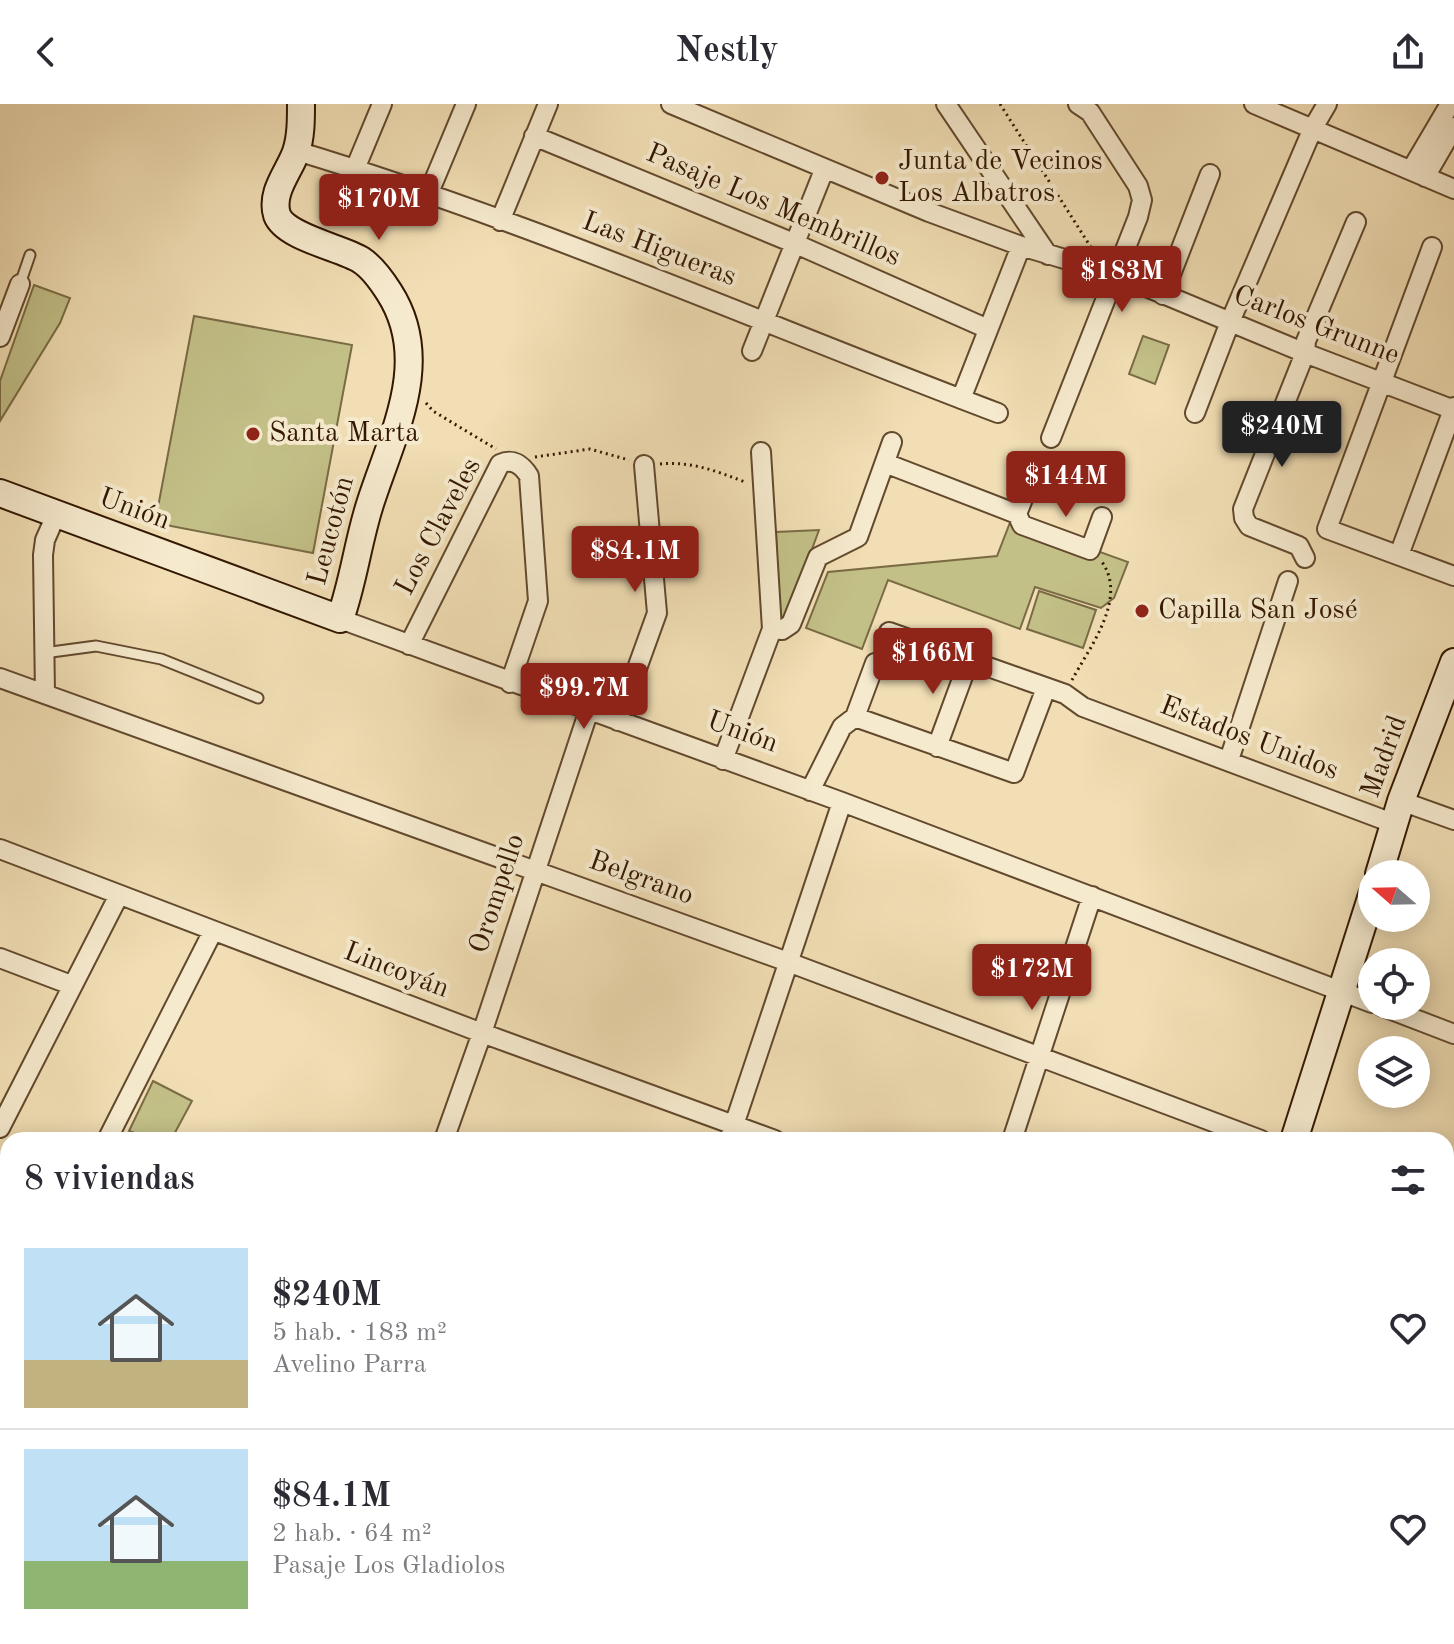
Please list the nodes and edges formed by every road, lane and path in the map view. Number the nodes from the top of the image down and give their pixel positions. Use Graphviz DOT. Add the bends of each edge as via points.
graph roads {
  1 [pos="301,104"];
  2 [pos="382,104"];
  3 [pos="466,104"];
  4 [pos="548,104"];
  5 [pos="671,104"];
  6 [pos="946,104"];
  7 [pos="1000,104"];
  8 [pos="1078,104"];
  9 [pos="1254,104"];
  10 [pos="1327,104"];
  11 [pos="1450,104"];
  12 [pos="705,111"];
  13 [pos="1454,127"];
  14 [pos="1313,128"];
  15 [pos="534,136"];
  16 [pos="297,151"];
  17 [pos="355,169"];
  18 [pos="824,170"];
  19 [pos="1210,174"];
  20 [pos="1418,174"];
  21 [pos="1454,189"];
  22 [pos="428,195"];
  23 [pos="500,221"];
  24 [pos="1356,222"];
  25 [pos="796,244"];
  26 [pos="1021,246"];
  27 [pos="1432,247"];
  28 [pos="30,255"];
  29 [pos="1048,255"];
  30 [pos="1118,268"];
  31 [pos="20,284"];
  32 [pos="1163,295"];
  33 [pos="765,320"];
  34 [pos="1230,322"];
  35 [pos="988,329"];
  36 [pos="1,334"];
  37 [pos="752,351"];
  38 [pos="1305,353"];
  39 [pos="1382,382"];
  40 [pos="408,390"];
  41 [pos="961,399"];
  42 [pos="1454,409"];
  43 [pos="998,413"];
  44 [pos="1195,413"];
  45 [pos="1051,438"];
  46 [pos="892,442"];
  47 [pos="761,452"];
  48 [pos="885,463"];
  49 [pos="644,465"];
  50 [pos="522,470"];
  51 [pos="763,484"];
  52 [pos="1027,489"];
  53 [pos="0,493"];
  54 [pos="1017,514"];
  55 [pos="56,515"];
  56 [pos="1102,517"];
  57 [pos="1399,555"];
  58 [pos="1305,558"];
  59 [pos="1105,566"];
  60 [pos="1454,576"];
  61 [pos="1288,581"];
  62 [pos="340,619"];
  63 [pos="772,629"];
  64 [pos="889,632"];
  65 [pos="409,645"];
  66 [pos="44,653"];
  67 [pos="969,660"];
  68 [pos="1454,662"];
  69 [pos="875,663"];
  70 [pos="0,678"];
  71 [pos="510,683"];
  72 [pos="1046,688"];
  73 [pos="45,694"];
  74 [pos="1065,694"];
  75 [pos="258,698"];
  76 [pos="589,710"];
  77 [pos="855,717"];
  78 [pos="618,721"];
  79 [pos="937,747"];
  80 [pos="723,760"];
  81 [pos="1229,760"];
  82 [pos="810,791"];
  83 [pos="842,802"];
  84 [pos="1398,812"];
  85 [pos="1454,820"];
  86 [pos="0,849"];
  87 [pos="1383,860"];
  88 [pos="535,871"];
  89 [pos="119,895"];
  90 [pos="1092,896"];
  91 [pos="213,931"];
  92 [pos="1360,932"];
  93 [pos="0,958"];
  94 [pos="788,962"];
  95 [pos="71,985"];
  96 [pos="1341,991"];
  97 [pos="1358,998"];
  98 [pos="1418,1020"];
  99 [pos="482,1033"];
  100 [pos="1454,1034"];
  101 [pos="1039,1057"];
  102 [pos="0,1128"];
  103 [pos="111,1132"];
  104 [pos="447,1132"];
  105 [pos="731,1132"];
  106 [pos="1015,1132"];
  107 [pos="1240,1132"];
  108 [pos="1297,1132"];
  1 -- 16 [label="street"];
  2 -- 17 [label="street"];
  3 -- 22 [label="street"];
  4 -- 15 [label="street"];
  5 -- 12 [label="street, Carlos Grunne"];
  6 -- 29 [label="street"];
  7 -- 30 [label="path" via="1088,245"];
  8 -- 30 [label="street" via="1090,112 1142,200"];
  9 -- 14 [label="street"];
  10 -- 14 [label="street"];
  11 -- 20 [label="street"];
  12 -- 18 [label="street, Carlos Grunne"];
  13 -- 20 [label="street"];
  14 -- 20 [label="street"];
  14 -- 34 [label="street"];
  15 -- 23 [label="street"];
  15 -- 25 [label="street, Pasaje Los Membrillos"];
  16 -- 17 [label="street, Las Higueras"];
  16 -- 40 [label="street, Leucotón" via="276,194 278,219 293,231 362,261 384,283 407,328"];
  17 -- 22 [label="street, Las Higueras"];
  18 -- 25 [label="street"];
  18 -- 26 [label="street, Carlos Grunne"];
  19 -- 32 [label="street"];
  20 -- 21 [label="street"];
  22 -- 23 [label="street, Las Higueras"];
  23 -- 33 [label="street, Las Higueras"];
  24 -- 38 [label="street"];
  25 -- 33 [label="street"];
  25 -- 35 [label="street, Pasaje Los Membrillos"];
  26 -- 29 [label="street, Carlos Grunne"];
  26 -- 35 [label="street"];
  27 -- 39 [label="street"];
  28 -- 31 [label="lane"];
  29 -- 30 [label="street, Carlos Grunne"];
  30 -- 32 [label="street, Carlos Grunne"];
  30 -- 45 [label="street"];
  31 -- 36 [label="street"];
  32 -- 34 [label="street, Carlos Grunne"];
  33 -- 37 [label="street"];
  33 -- 41 [label="street, Las Higueras"];
  34 -- 38 [label="street, Carlos Grunne"];
  34 -- 44 [label="street"];
  35 -- 41 [label="street"];
  38 -- 39 [label="street, Carlos Grunne"];
  38 -- 58 [label="street" via="1243,509 1249,526 1299,546"];
  39 -- 42 [label="street, Carlos Grunne"];
  39 -- 57 [label="street" via="1327,529"];
  40 -- 50 [label="path"];
  40 -- 62 [label="street, Leucotón" via="370,503"];
  41 -- 43 [label="street, Las Higueras"];
  42 -- 57 [label="street"];
  46 -- 48 [label="street"];
  47 -- 51 [label="street"];
  48 -- 54 [label="street"];
  48 -- 63 [label="street" via="858,537 818,557 791,624"];
  49 -- 50 [label="path" via="590,449 534,457"];
  49 -- 51 [label="path" via="681,462"];
  49 -- 78 [label="street" via="657,613"];
  50 -- 65 [label="street, Los Claveles" via="507,461 500,464"];
  50 -- 71 [label="street" via="538,601"];
  51 -- 63 [label="street"];
  52 -- 54 [label="street"];
  53 -- 55 [label="street, Unión"];
  54 -- 56 [label="street" via="1022,525 1090,550"];
  55 -- 62 [label="street, Unión"];
  55 -- 66 [label="street" via="43,555"];
  57 -- 60 [label="street"];
  59 -- 74 [label="path" via="1110,592 1105,619"];
  61 -- 81 [label="street"];
  62 -- 65 [label="street, Unión"];
  63 -- 80 [label="street"];
  64 -- 67 [label="street, Estados Unidos"];
  65 -- 71 [label="street, Unión"];
  66 -- 73 [label="street"];
  66 -- 75 [label="lane" via="96,646 161,659"];
  67 -- 72 [label="street, Estados Unidos"];
  67 -- 79 [label="street"];
  68 -- 84 [label="street, Madrid"];
  69 -- 77 [label="street"];
  70 -- 73 [label="street, Belgrano"];
  71 -- 76 [label="street, Unión"];
  72 -- 74 [label="street, Estados Unidos"];
  72 -- 79 [label="street" via="1014,773"];
  73 -- 88 [label="street, Belgrano"];
  74 -- 81 [label="street, Estados Unidos" via="1083,707"];
  76 -- 78 [label="street, Unión"];
  76 -- 88 [label="street, Orompello"];
  77 -- 79 [label="street"];
  77 -- 82 [label="street" via="842,727"];
  78 -- 80 [label="street, Unión"];
  80 -- 82 [label="street, Unión"];
  81 -- 84 [label="street, Estados Unidos"];
  82 -- 83 [label="street, Unión"];
  83 -- 90 [label="street, Unión"];
  83 -- 94 [label="street"];
  84 -- 85 [label="street, Estados Unidos"];
  84 -- 87 [label="street, Madrid"];
  86 -- 89 [label="street, Lincoyán"];
  88 -- 94 [label="street, Belgrano"];
  88 -- 99 [label="street, Orompello"];
  89 -- 91 [label="street, Lincoyán"];
  89 -- 95 [label="street"];
  90 -- 96 [label="street, Unión"];
  90 -- 101 [label="street"];
  91 -- 99 [label="street, Lincoyán"];
  91 -- 103 [label="street"];
  92 -- 96 [label="street"];
  93 -- 95 [label="street"];
  94 -- 101 [label="street, Belgrano"];
  94 -- 105 [label="street"];
  95 -- 102 [label="street"];
  96 -- 97 [label="street, Unión"];
  96 -- 108 [label="street"];
  98 -- 100 [label="street"];
  99 -- 104 [label="street, Orompello"];
  99 -- 105 [label="street, Lincoyán"];
  101 -- 106 [label="street"];
  101 -- 107 [label="street, Belgrano"];
}
